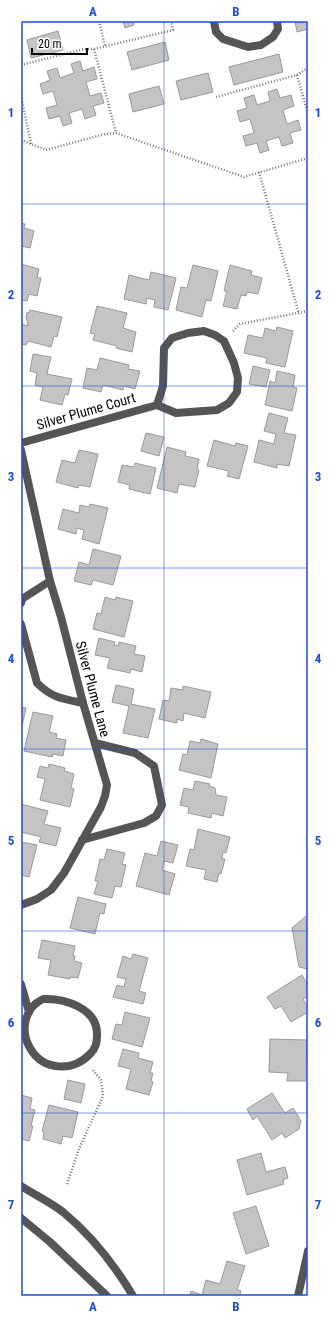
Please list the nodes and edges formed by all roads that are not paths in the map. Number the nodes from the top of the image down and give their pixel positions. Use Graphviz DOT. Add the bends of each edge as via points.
graph roads {
  1 [pos="214,21"];
  2 [pos="277,21"];
  3 [pos="157,405"];
  4 [pos="21,443"];
  5 [pos="21,450"];
  6 [pos="50,581"];
  7 [pos="21,603"];
  8 [pos="21,624"];
  9 [pos="83,703"];
  10 [pos="94,743"];
  11 [pos="82,840"];
  12 [pos="21,905"];
  13 [pos="21,984"];
  14 [pos="28,1012"];
  15 [pos="21,1186"];
  16 [pos="21,1218"];
  17 [pos="308,1251"];
  18 [pos="107,1296"];
  19 [pos="133,1296"];
  20 [pos="298,1296"];
  1 -- 2 [label="street" via="216,32 223,39 248,47 261,45 273,36 278,29"];
  3 -- 3 [label="street, Silver Plume Court" via="176,414 217,410 229,403 237,392 238,378 224,341 204,330 172,338 164,348 163,386"];
  3 -- 4 [label="street, Silver Plume Court"];
  5 -- 6 [label="street, Silver Plume Lane"];
  6 -- 7 [label="street" via="22,599"];
  6 -- 9 [label="street, Silver Plume Lane"];
  8 -- 9 [label="street" via="37,683 54,697"];
  9 -- 10 [label="street, Silver Plume Lane"];
  10 -- 11 [label="street, Silver Plume Lane" via="107,784 101,807"];
  10 -- 11 [label="street" via="135,753 154,766 162,805 156,816 144,823"];
  11 -- 12 [label="street, Silver Plume Lane" via="64,873 51,890"];
  13 -- 14 [label="street"];
  14 -- 14 [label="street" via="35,1003 43,999 67,1001 86,1011 93,1019 98,1030 97,1043 84,1060 74,1065 57,1067 40,1059 30,1048 25,1027"];
  15 -- 19 [label="street" via="62,1211 91,1237 117,1270"];
  16 -- 18 [label="street"];
  17 -- 20 [label="street"];
}
